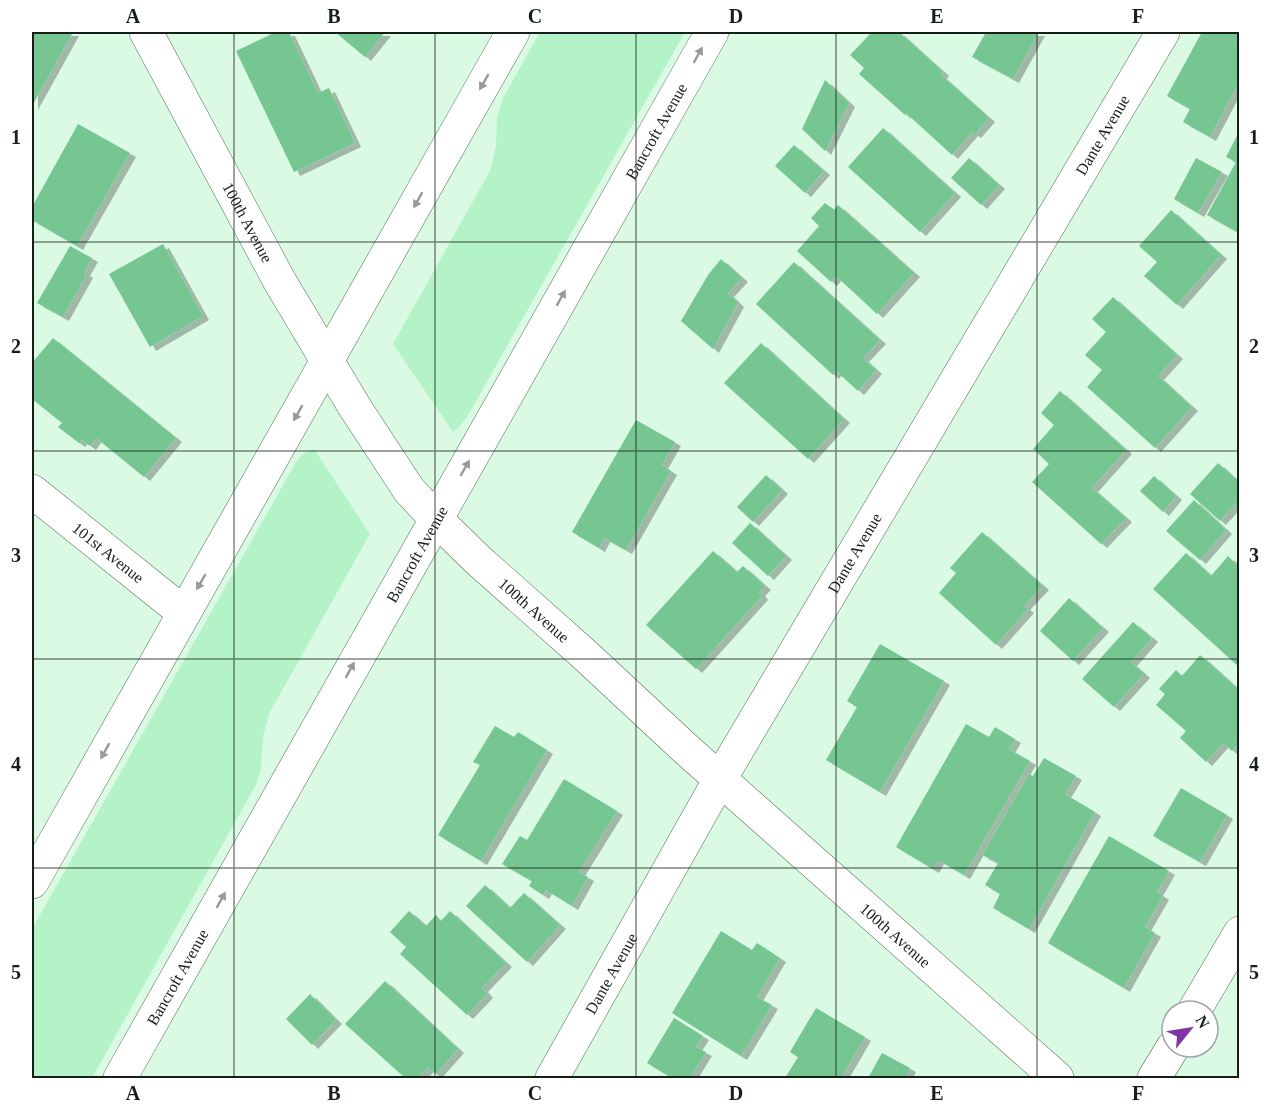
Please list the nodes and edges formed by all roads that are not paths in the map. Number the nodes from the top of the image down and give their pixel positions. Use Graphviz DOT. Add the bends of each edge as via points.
graph roads {
  1 [pos="146,32"];
  2 [pos="513,32"];
  3 [pos="711,32"];
  4 [pos="1163,32"];
  5 [pos="327,362"];
  6 [pos="32,490"];
  7 [pos="436,519"];
  8 [pos="183,613"];
  9 [pos="720,779"];
  10 [pos="32,882"];
  11 [pos="1239,933"];
  12 [pos="1201,999"];
  13 [pos="1166,1059"];
  14 [pos="120,1078"];
  15 [pos="552,1078"];
  16 [pos="1057,1078"];
  17 [pos="1154,1078"];
  1 -- 5 [label="street, 100th Avenue"];
  2 -- 5 [label="street, one-way"];
  7 -- 3 [label="street, Bancroft Avenue, one-way"];
  4 -- 9 [label="street, Dante Avenue"];
  5 -- 7 [label="street, 100th Avenue" via="409,490"];
  5 -- 8 [label="street, one-way"];
  6 -- 8 [label="street, 101st Avenue"];
  7 -- 9 [label="street, 100th Avenue"];
  14 -- 7 [label="street, Bancroft Avenue, one-way"];
  8 -- 10 [label="street, one-way"];
  9 -- 15 [label="street, Dante Avenue"];
  9 -- 16 [label="street, 100th Avenue"];
  11 -- 12 [label="street"];
  13 -- 17 [label="street"];
}
